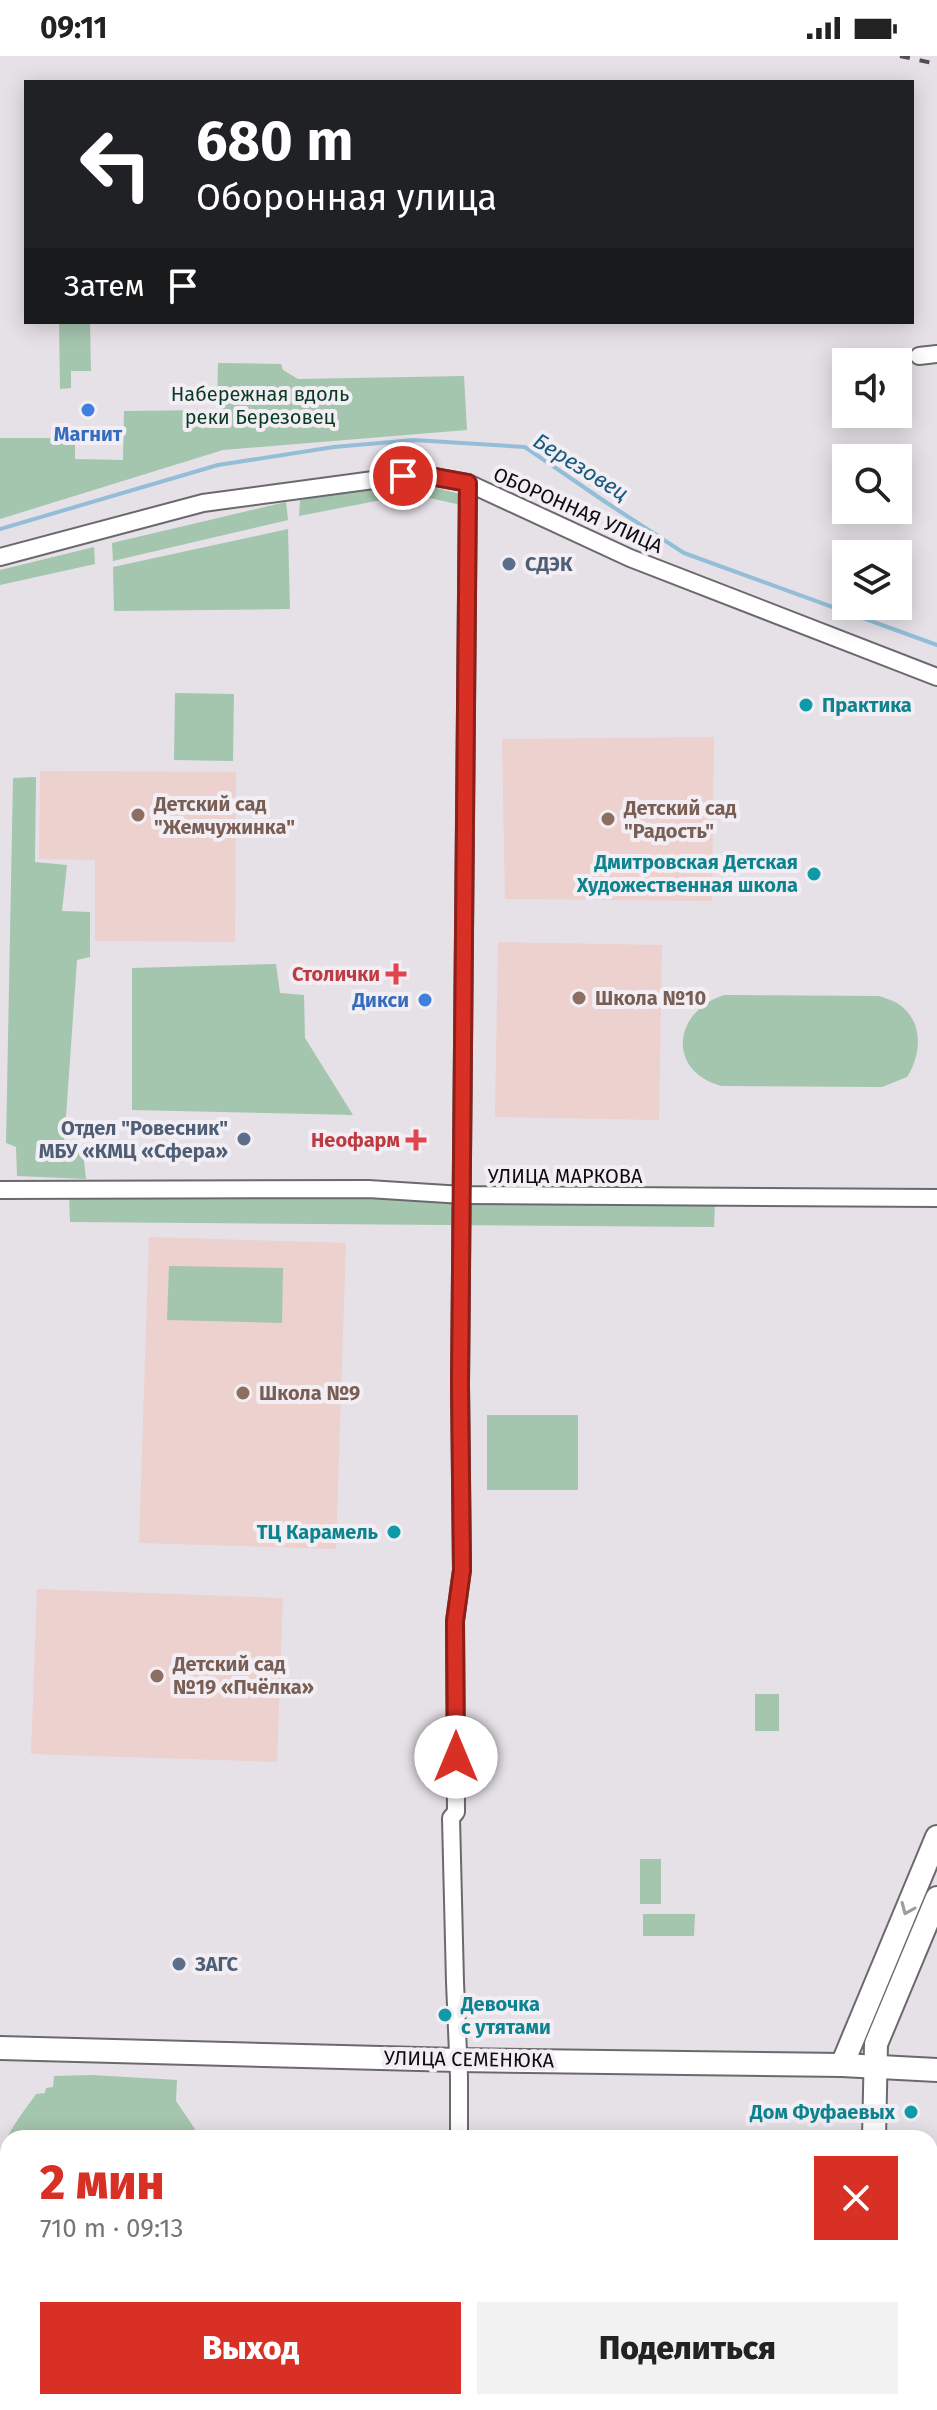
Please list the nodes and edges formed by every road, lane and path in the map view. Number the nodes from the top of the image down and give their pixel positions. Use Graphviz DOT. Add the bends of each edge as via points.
graph roads {
  1 [pos="937,354"];
  2 [pos="919,356"];
  3 [pos="468,483"];
  4 [pos="0,557"];
  5 [pos="937,677"];
  6 [pos="0,1190"];
  7 [pos="463,1195"];
  8 [pos="937,1198"];
  9 [pos="937,1837"];
  10 [pos="937,1898"];
  11 [pos="858,2026"];
  12 [pos="0,2048"];
  13 [pos="458,2060"];
  14 [pos="842,2065"];
  15 [pos="875,2067"];
  16 [pos="937,2070"];
  17 [pos="459,2130"];
  18 [pos="874,2130"];
  1 -- 2 [label="street"];
  3 -- 4 [label="street, ОБОРОННАЯ УЛИЦА" via="403,476 203,503"];
  3 -- 5 [label="street, ОБОРОННАЯ УЛИЦА" via="630,558"];
  3 -- 7 [label="street"];
  6 -- 7 [label="street, УЛИЦА МАРКОВА" via="368,1189"];
  7 -- 8 [label="street, УЛИЦА МАРКОВА"];
  7 -- 13 [label="street" via="462,1570 455,1621 456,1812 451,1818"];
  9 -- 11 [label="main road, one-way"];
  10 -- 15 [label="main road" via="876,2044"];
  11 -- 14 [label="main road"];
  11 -- 15 [label="main road" via="861,2051"];
  12 -- 13 [label="main road, УЛИЦА СЕМЕНЮКА"];
  13 -- 14 [label="main road, УЛИЦА СЕМЕНЮКА"];
  13 -- 17 [label="street"];
  14 -- 15 [label="main road, УЛИЦА СЕМЕНЮКА"];
  15 -- 16 [label="main road, УЛИЦА СЕМЕНЮКА"];
  15 -- 18 [label="main road"];
}
